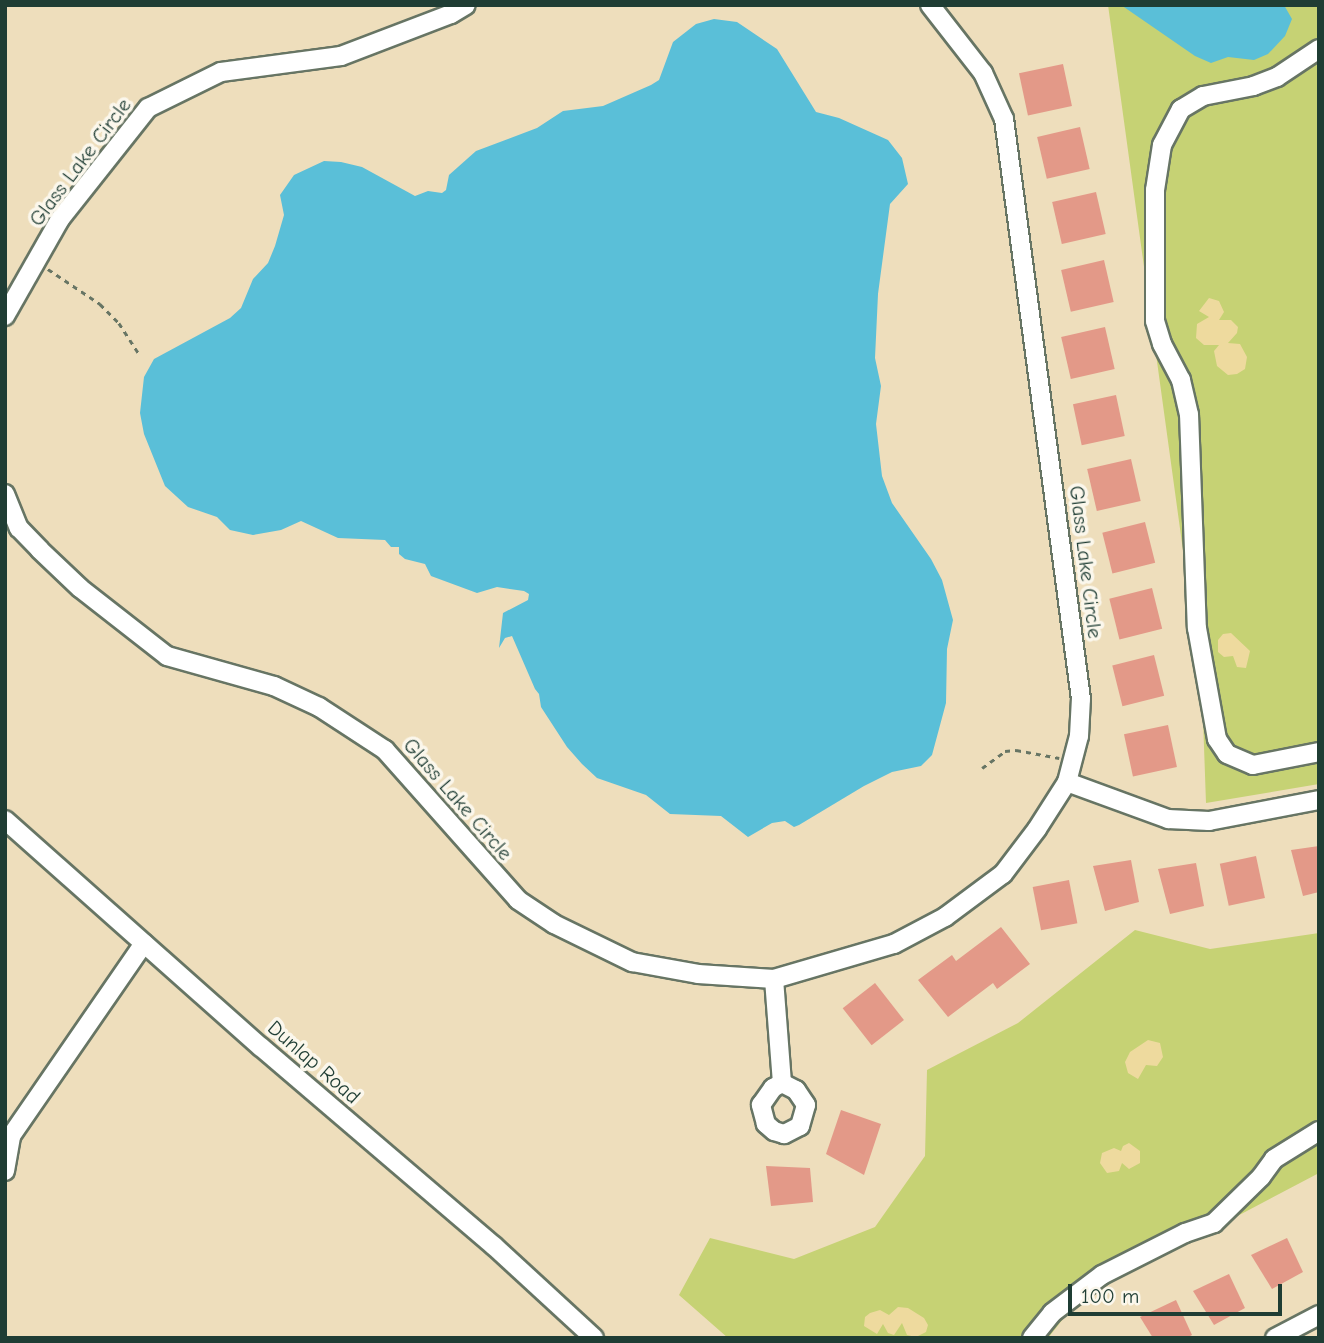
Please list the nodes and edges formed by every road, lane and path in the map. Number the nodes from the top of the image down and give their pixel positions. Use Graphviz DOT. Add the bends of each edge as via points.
graph roads {
  1 [pos="466,5"];
  2 [pos="930,5"];
  3 [pos="1319,49"];
  4 [pos="36,261"];
  5 [pos="5,316"];
  6 [pos="140,355"];
  7 [pos="5,494"];
  8 [pos="1319,752"];
  9 [pos="1072,762"];
  10 [pos="982,768"];
  11 [pos="1067,782"];
  12 [pos="1319,800"];
  13 [pos="5,820"];
  14 [pos="144,943"];
  15 [pos="774,979"];
  16 [pos="782,1083"];
  17 [pos="1319,1131"];
  18 [pos="5,1171"];
  19 [pos="1319,1315"];
  20 [pos="594,1338"];
  21 [pos="1032,1338"];
  22 [pos="1275,1338"];
  1 -- 4 [label="street, Glass Lake Circle" via="341,56 221,72 148,108 60,219"];
  2 -- 9 [label="street, Glass Lake Circle" via="983,73 1006,132 1081,699"];
  3 -- 8 [label="street" via="1277,77 1203,96 1181,109 1162,145 1155,190 1155,321 1181,380 1189,414 1197,628 1217,739 1227,754 1253,765"];
  4 -- 5 [label="street, Glass Lake Circle"];
  4 -- 6 [label="path" via="100,304"];
  7 -- 15 [label="street, Glass Lake Circle" via="19,528 40,550 80,589 167,656 274,686 319,707 385,750 518,900 554,924 632,962 698,974"];
  9 -- 10 [label="path" via="1016,750 995,756"];
  9 -- 11 [label="street, Glass Lake Circle"];
  11 -- 12 [label="street" via="1168,819 1209,821"];
  11 -- 15 [label="street, Glass Lake Circle" via="1003,874 946,917 894,944"];
  13 -- 14 [label="street, Dunlap Road"];
  14 -- 18 [label="street" via="11,1136"];
  14 -- 20 [label="street, Dunlap Road"];
  15 -- 16 [label="street"];
  17 -- 21 [label="street" via="1274,1159 1214,1223 1102,1275 1052,1313"];
  19 -- 22 [label="street"];
}
